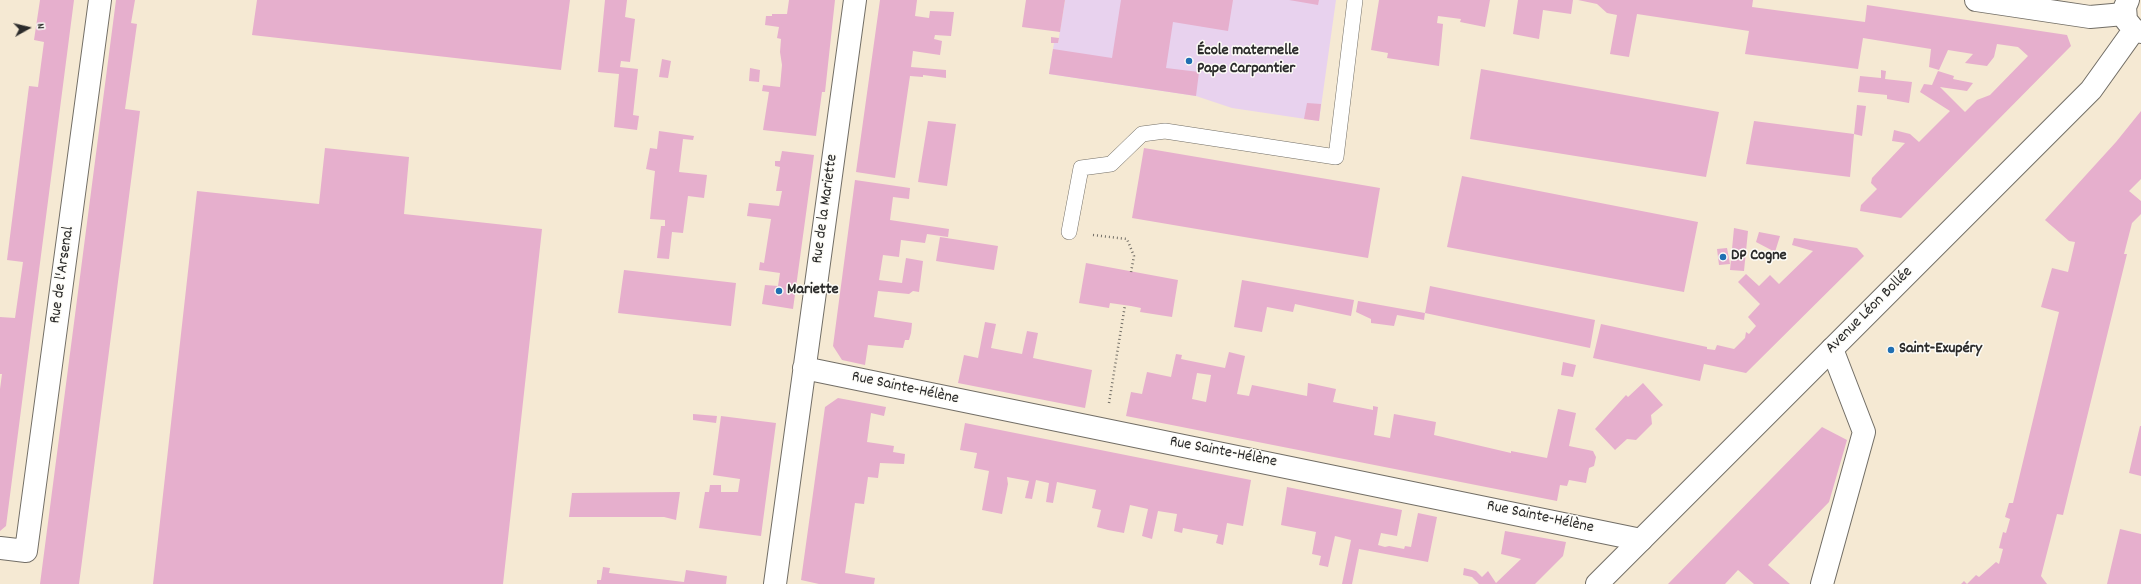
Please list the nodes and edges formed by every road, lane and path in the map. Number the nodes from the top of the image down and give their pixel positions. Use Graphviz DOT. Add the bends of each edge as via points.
graph roads {
  1 [pos="100,0"];
  2 [pos="855,0"];
  3 [pos="1355,0"];
  4 [pos="1976,0"];
  5 [pos="2132,19"];
  6 [pos="1069,232"];
  7 [pos="1131,272"];
  8 [pos="1125,305"];
  9 [pos="1832,349"];
  10 [pos="804,368"];
  11 [pos="1104,429"];
  12 [pos="1641,540"];
  13 [pos="0,548"];
  14 [pos="775,584"];
  15 [pos="1597,584"];
  16 [pos="1822,584"];
  1 -- 13 [label="street, Rue de l'Arsenal" via="26,551"];
  2 -- 10 [label="street, Rue de la Mariette"];
  3 -- 6 [label="lane" via="1336,157 1165,131 1142,134 1111,164 1080,168"];
  4 -- 5 [label="street" via="2090,17"];
  5 -- 9 [label="street, Avenue Léon Bollée" via="2091,90"];
  6 -- 7 [label="path" via="1127,239 1134,256"];
  8 -- 11 [label="path"];
  9 -- 12 [label="street, Avenue Léon Bollée"];
  9 -- 16 [label="street" via="1864,432"];
  10 -- 11 [label="street, Rue Sainte-Hélène"];
  10 -- 14 [label="street, Rue de la Mariette"];
  11 -- 12 [label="street, Rue Sainte-Hélène"];
  12 -- 15 [label="street, Avenue Léon Bollée"];
}
